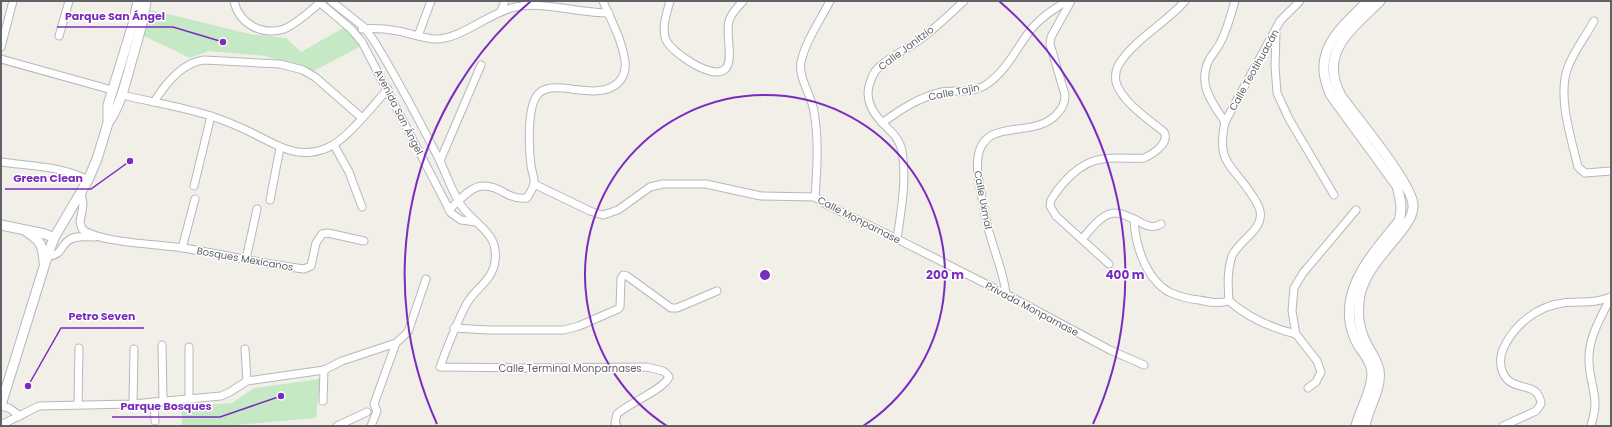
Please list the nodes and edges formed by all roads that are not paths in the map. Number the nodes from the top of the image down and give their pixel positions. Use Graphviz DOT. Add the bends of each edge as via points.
graph roads {
  1 [pos="13,1"];
  2 [pos="69,1"];
  3 [pos="138,1"];
  4 [pos="146,1"];
  5 [pos="234,1"];
  6 [pos="331,1"];
  7 [pos="432,1"];
  8 [pos="505,1"];
  9 [pos="603,1"];
  10 [pos="670,1"];
  11 [pos="743,1"];
  12 [pos="830,1"];
  13 [pos="964,1"];
  14 [pos="1067,1"];
  15 [pos="1071,1"];
  16 [pos="1185,1"];
  17 [pos="1235,1"];
  18 [pos="1300,1"];
  19 [pos="1368,1"];
  20 [pos="1380,1"];
  21 [pos="320,2"];
  22 [pos="501,10"];
  23 [pos="609,13"];
  24 [pos="1594,21"];
  25 [pos="365,28"];
  26 [pos="351,29"];
  27 [pos="1276,31"];
  28 [pos="59,36"];
  29 [pos="418,36"];
  30 [pos="1,47"];
  31 [pos="1,60"];
  32 [pos="481,65"];
  33 [pos="388,89"];
  34 [pos="112,90"];
  35 [pos="122,95"];
  36 [pos="154,102"];
  37 [pos="211,116"];
  38 [pos="362,118"];
  39 [pos="1225,122"];
  40 [pos="108,123"];
  41 [pos="882,123"];
  42 [pos="334,145"];
  43 [pos="280,148"];
  44 [pos="440,161"];
  45 [pos="1,162"];
  46 [pos="1611,171"];
  47 [pos="88,180"];
  48 [pos="534,184"];
  49 [pos="194,186"];
  50 [pos="81,191"];
  51 [pos="1334,196"];
  52 [pos="815,197"];
  53 [pos="195,199"];
  54 [pos="270,200"];
  55 [pos="459,201"];
  56 [pos="362,207"];
  57 [pos="257,209"];
  58 [pos="449,210"];
  59 [pos="1356,210"];
  60 [pos="1134,219"];
  61 [pos="476,222"];
  62 [pos="1161,224"];
  63 [pos="1,225"];
  64 [pos="22,229"];
  65 [pos="102,236"];
  66 [pos="54,238"];
  67 [pos="898,239"];
  68 [pos="1082,239"];
  69 [pos="364,241"];
  70 [pos="182,248"];
  71 [pos="246,259"];
  72 [pos="45,261"];
  73 [pos="1109,264"];
  74 [pos="954,269"];
  75 [pos="426,279"];
  76 [pos="717,292"];
  77 [pos="1006,294"];
  78 [pos="1611,297"];
  79 [pos="1229,301"];
  80 [pos="454,328"];
  81 [pos="1296,334"];
  82 [pos="396,343"];
  83 [pos="162,345"];
  84 [pos="189,347"];
  85 [pos="78,348"];
  86 [pos="134,349"];
  87 [pos="245,349"];
  88 [pos="1144,365"];
  89 [pos="440,367"];
  90 [pos="324,370"];
  91 [pos="246,381"];
  92 [pos="1308,388"];
  93 [pos="189,398"];
  94 [pos="163,401"];
  95 [pos="323,401"];
  96 [pos="154,402"];
  97 [pos="133,404"];
  98 [pos="1,405"];
  99 [pos="78,405"];
  100 [pos="367,412"];
  101 [pos="20,416"];
  102 [pos="155,421"];
  103 [pos="1,425"];
  104 [pos="337,426"];
  105 [pos="371,426"];
  106 [pos="617,426"];
  107 [pos="1356,426"];
  108 [pos="1365,426"];
  109 [pos="1503,426"];
  110 [pos="1591,426"];
  1 -- 30 [label="street"];
  2 -- 28 [label="street"];
  3 -- 34 [label="street"];
  4 -- 35 [label="street"];
  5 -- 21 [label="street" via="238,14 245,22 253,27 275,31 286,28"];
  6 -- 25 [label="street, Avenida San Ángel"];
  7 -- 29 [label="street"];
  8 -- 22 [label="street"];
  9 -- 23 [label="street"];
  10 -- 11 [label="street" via="664,32 666,40 672,49 697,66 716,73 728,67 729,20"];
  12 -- 52 [label="street" via="801,62 803,80 815,113"];
  13 -- 41 [label="street, Calle Janitzio" via="923,37 876,71 868,88 868,98"];
  14 -- 41 [label="street, Calle Tajín" via="1033,27 997,76 983,86 926,97"];
  15 -- 77 [label="street, Calle Uxmal" via="1051,37 1050,44 1065,95 1065,103 1061,110 1040,126 993,134 980,147 979,183 990,238 1005,280"];
  16 -- 68 [label="street" via="1133,49 1115,73 1117,83 1128,101 1166,134 1163,144 1144,158 1102,159 1086,164 1077,170 1051,200 1050,206 1056,216"];
  17 -- 39 [label="street" via="1222,40 1204,71 1204,84"];
  18 -- 27 [label="street, Calle Teotihuacán" via="1280,21"];
  19 -- 107 [label="street" via="1337,34 1324,62 1330,94 1397,186 1401,200 1399,221 1359,272 1353,287 1350,320 1352,331 1355,341 1371,366 1372,375"];
  20 -- 108 [label="street" via="1343,40 1334,56 1333,67 1336,86 1341,96 1396,169 1414,204 1407,223 1364,281 1360,295 1362,332 1374,355 1379,372 1376,395"];
  21 -- 26 [label="street, Avenida San Ángel"];
  22 -- 23 [label="street" via="526,5"];
  22 -- 29 [label="street" via="455,34 434,39"];
  23 -- 48 [label="street" via="623,52 625,72 617,84 602,91 556,88 547,89 537,95 533,105 530,133"];
  24 -- 46 [label="street" via="1568,66 1565,77 1566,108 1578,167 1585,173"];
  25 -- 26 [label="street"];
  25 -- 29 [label="street"];
  25 -- 44 [label="street, Avenida San Ángel"];
  26 -- 33 [label="street, Avenida San Ángel" via="362,42"];
  27 -- 39 [label="street, Calle Teotihuacán"];
  27 -- 51 [label="street" via="1277,93 1289,119"];
  31 -- 34 [label="street"];
  32 -- 44 [label="street"];
  33 -- 38 [label="street"];
  33 -- 58 [label="street, Avenida San Ángel"];
  34 -- 40 [label="street" via="107,112"];
  35 -- 36 [label="street"];
  35 -- 40 [label="street"];
  36 -- 37 [label="street"];
  36 -- 38 [label="street" via="169,81 196,61 280,64 303,70 315,77"];
  37 -- 43 [label="street"];
  37 -- 49 [label="street"];
  38 -- 42 [label="street"];
  39 -- 79 [label="street" via="1222,138 1224,154 1261,212 1254,230 1236,248 1232,256 1228,271"];
  40 -- 47 [label="street"];
  41 -- 67 [label="street, Calle Janitzio" via="900,144 902,151 903,192"];
  42 -- 43 [label="street" via="306,153"];
  42 -- 56 [label="street" via="349,172"];
  43 -- 54 [label="street"];
  44 -- 55 [label="street, Avenida San Ángel"];
  45 -- 47 [label="street" via="62,171"];
  47 -- 50 [label="street"];
  48 -- 52 [label="street, Calle Monparnase" via="590,211 604,215 618,210 650,187 663,184 706,184 761,196"];
  48 -- 55 [label="street" via="526,198 511,196 484,185 466,193"];
  50 -- 65 [label="street, Bosques Mexicanos" via="82,229"];
  50 -- 66 [label="street"];
  52 -- 67 [label="street, Calle Monparnase"];
  53 -- 70 [label="street"];
  55 -- 58 [label="street"];
  55 -- 61 [label="street, Avenida San Ángel"];
  57 -- 71 [label="street"];
  58 -- 61 [label="street" via="456,217"];
  59 -- 81 [label="street" via="1303,273 1294,288 1292,311"];
  60 -- 62 [label="street" via="1155,228"];
  60 -- 68 [label="street" via="1116,213 1111,214 1098,222"];
  60 -- 79 [label="street" via="1139,249 1147,268 1157,282 1169,292 1181,296 1212,302"];
  61 -- 80 [label="street, Avenida San Ángel" via="492,238 496,251 495,262 492,274 470,299"];
  63 -- 64 [label="street"];
  64 -- 66 [label="street"];
  64 -- 72 [label="street" via="40,243"];
  65 -- 70 [label="street, Bosques Mexicanos"];
  65 -- 72 [label="street, Bosques Mexicanos" via="72,239 66,242 58,254"];
  66 -- 72 [label="street"];
  67 -- 74 [label="street, Calle Monparnase"];
  68 -- 73 [label="street"];
  69 -- 71 [label="street, Bosques Mexicanos" via="322,234 316,242 311,266 307,268"];
  70 -- 71 [label="street, Bosques Mexicanos"];
  72 -- 98 [label="street"];
  74 -- 77 [label="street, Privada Monparnase"];
  75 -- 82 [label="street" via="408,332"];
  76 -- 80 [label="street" via="671,308 628,276 623,275 618,310 579,326 564,330"];
  77 -- 88 [label="street, Privada Monparnase" via="1110,350"];
  78 -- 109 [label="street" via="1594,303 1565,303 1540,309 1511,335 1501,354 1504,375 1507,380 1535,392 1541,404 1536,411"];
  78 -- 110 [label="street" via="1589,353 1595,405"];
  79 -- 81 [label="street" via="1242,312 1258,320"];
  80 -- 89 [label="street, Avenida San Ángel"];
  81 -- 92 [label="street" via="1317,361 1320,372 1316,382"];
  82 -- 90 [label="street"];
  82 -- 105 [label="street" via="374,404 377,411"];
  83 -- 94 [label="street"];
  84 -- 93 [label="street"];
  85 -- 99 [label="street"];
  86 -- 97 [label="street"];
  87 -- 91 [label="street"];
  89 -- 106 [label="street, Calle Terminal Monparnases" via="629,367 657,369 667,374 669,377 664,384 617,414"];
  90 -- 91 [label="street"];
  90 -- 95 [label="street"];
  91 -- 93 [label="street" via="221,396"];
  93 -- 94 [label="street"];
  94 -- 96 [label="street"];
  96 -- 97 [label="street"];
  96 -- 102 [label="street"];
  97 -- 99 [label="street"];
  98 -- 101 [label="street"];
  99 -- 101 [label="street" via="38,406"];
  100 -- 104 [label="street"];
  101 -- 103 [label="street"];
}
